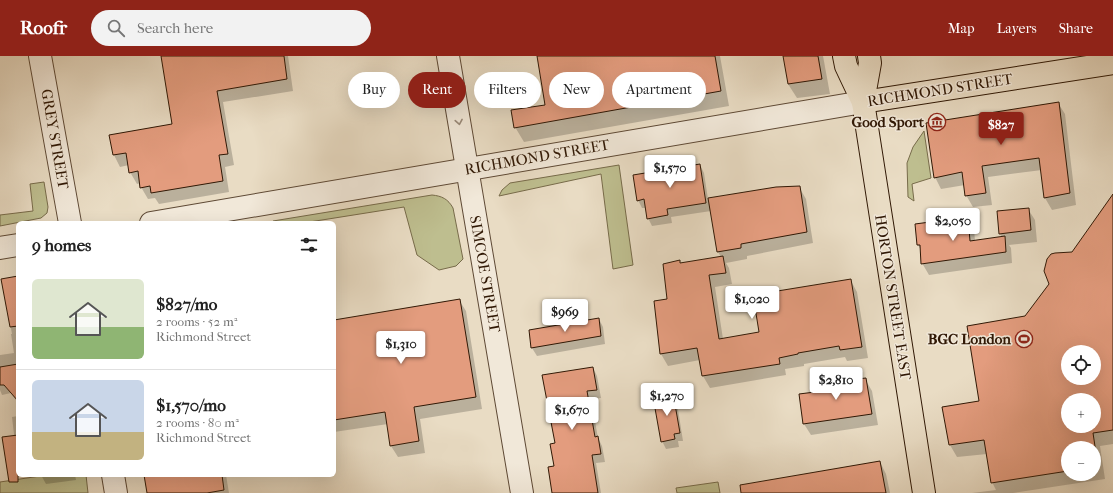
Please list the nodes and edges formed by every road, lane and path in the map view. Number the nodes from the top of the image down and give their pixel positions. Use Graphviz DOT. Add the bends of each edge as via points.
graph roads {
  1 [pos="40,56"];
  2 [pos="448,56"];
  3 [pos="844,56"];
  4 [pos="869,56"];
  5 [pos="1113,63"];
  6 [pos="863,102"];
  7 [pos="468,169"];
  8 [pos="70,221"];
  9 [pos="163,221"];
  10 [pos="16,245"];
  11 [pos="0,248"];
  12 [pos="113,477"];
  13 [pos="116,493"];
  14 [pos="522,493"];
  15 [pos="924,493"];
  1 -- 8 [label="street, GREY STREET"];
  2 -- 7 [label="street, SIMCOE STREET, one-way"];
  3 -- 6 [label="main road, HORTON STREET EAST"];
  4 -- 6 [label="main road, HORTON STREET EAST"];
  5 -- 6 [label="main road, RICHMOND STREET"];
  6 -- 7 [label="street, RICHMOND STREET"];
  6 -- 15 [label="main road, HORTON STREET EAST"];
  7 -- 9 [label="street, RICHMOND STREET"];
  7 -- 14 [label="street, SIMCOE STREET"];
  10 -- 11 [label="street"];
  12 -- 13 [label="street"];
}
